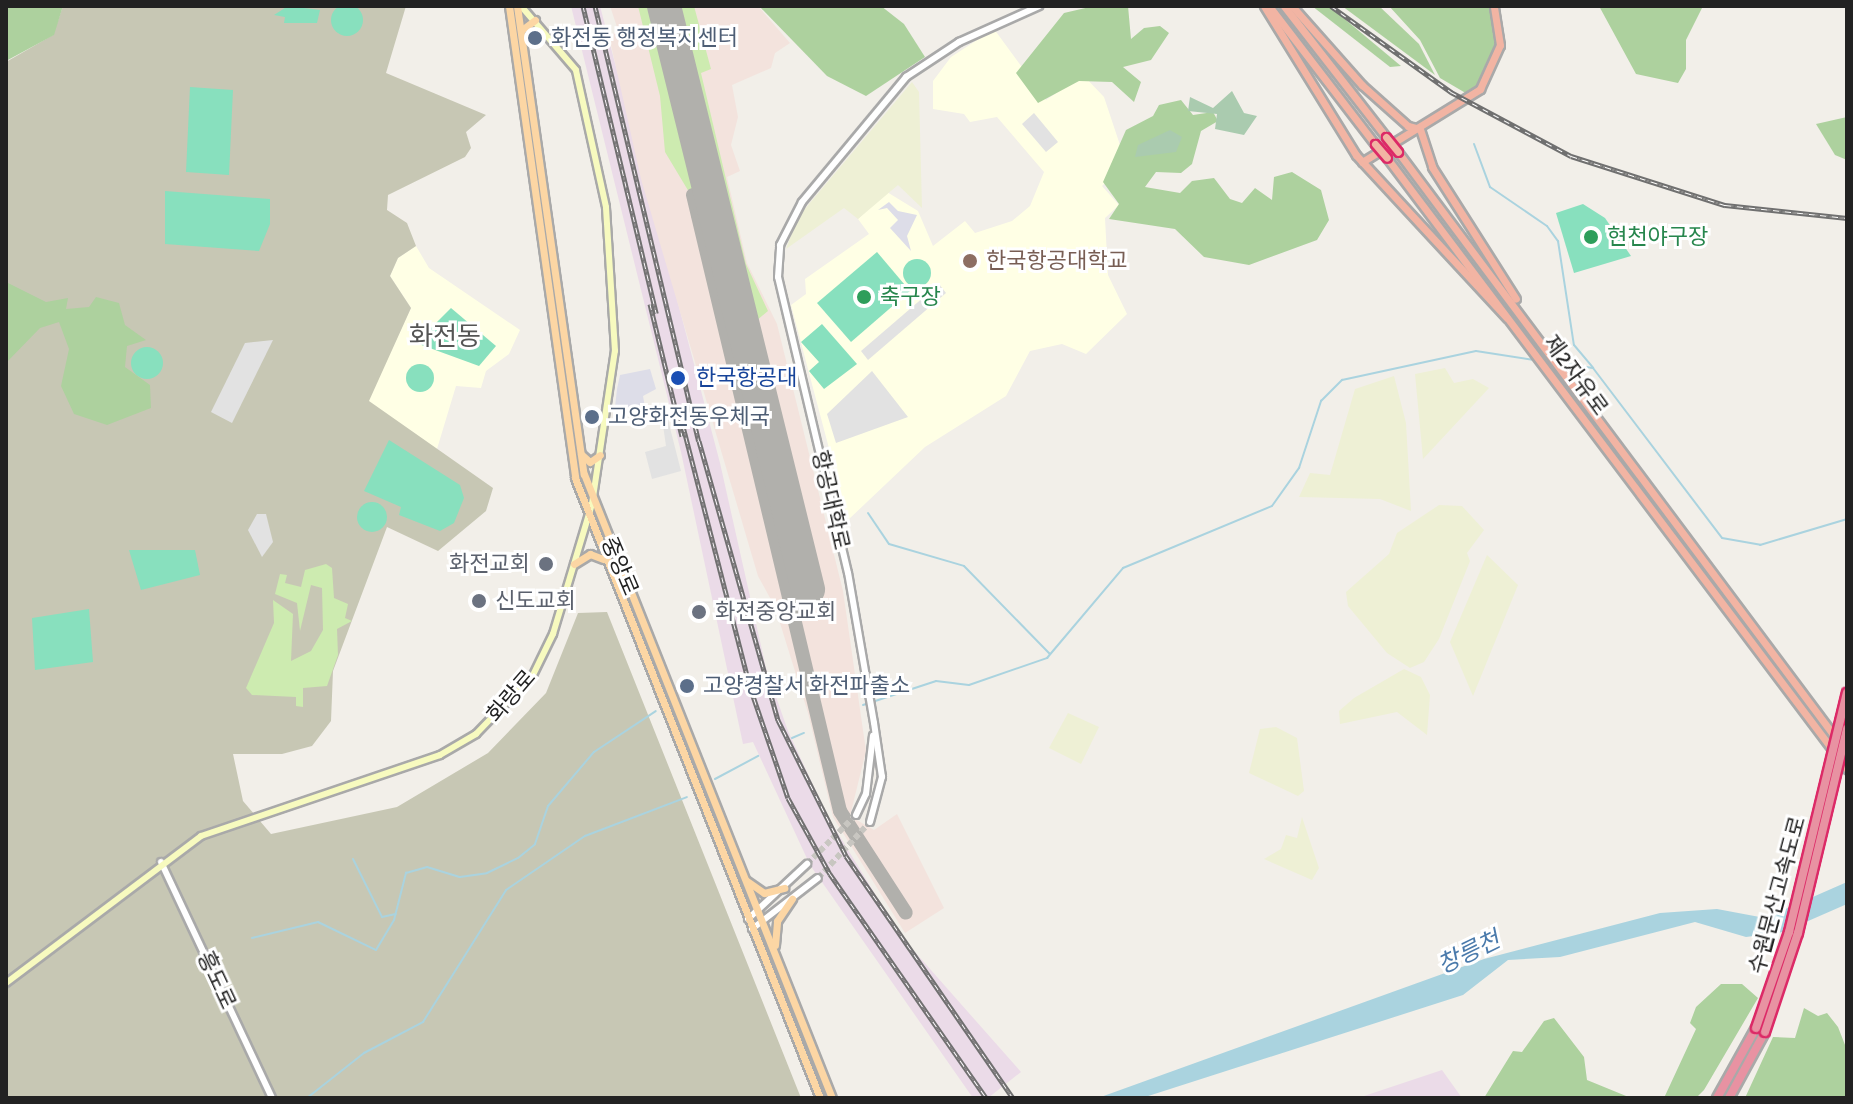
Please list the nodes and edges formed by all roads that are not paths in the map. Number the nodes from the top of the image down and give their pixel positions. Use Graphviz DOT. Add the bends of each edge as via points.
graph roads {
  1 [pos="509,6"];
  2 [pos="519,6"];
  3 [pos="1039,6"];
  4 [pos="1266,6"];
  5 [pos="1284,6"];
  6 [pos="1292,6"];
  7 [pos="1494,6"];
  8 [pos="535,20"];
  9 [pos="522,31"];
  10 [pos="1420,129"];
  11 [pos="1362,162"];
  12 [pos="1531,326"];
  13 [pos="1521,331"];
  14 [pos="581,454"];
  15 [pos="600,455"];
  16 [pos="592,504"];
  17 [pos="588,519"];
  18 [pos="574,564"];
  19 [pos="608,567"];
  20 [pos="1847,693"];
  21 [pos="874,723"];
  22 [pos="1847,729"];
  23 [pos="1825,732"];
  24 [pos="1847,753"];
  25 [pos="1847,769"];
  26 [pos="856,815"];
  27 [pos="870,822"];
  28 [pos="161,862"];
  29 [pos="807,864"];
  30 [pos="745,878"];
  31 [pos="818,878"];
  32 [pos="784,888"];
  33 [pos="792,899"];
  34 [pos="759,914"];
  35 [pos="748,919"];
  36 [pos="764,923"];
  37 [pos="752,929"];
  38 [pos="776,955"];
  39 [pos="6,983"];
  40 [pos="1760,1030"];
  41 [pos="272,1098"];
  42 [pos="820,1098"];
  43 [pos="832,1098"];
  44 [pos="1717,1098"];
  45 [pos="1729,1098"];
  1 -- 17 [label="main road, 중앙로" via="571,456"];
  2 -- 8 [label="main road, 화랑로"];
  2 -- 9 [label="main road, 중앙로"];
  3 -- 21 [label="street, 항공대학로" via="929,59 876,112 793,217 780,245 784,309 848,573"];
  4 -- 11 [label="highway"];
  4 -- 13 [label="highway, 제2자유로, bridge"];
  5 -- 12 [label="highway, 제2자유로, bridge"];
  6 -- 10 [label="highway" via="1362,85 1408,126"];
  7 -- 10 [label="highway" via="1500,45 1490,77 1457,108"];
  8 -- 9 [label="main road"];
  8 -- 15 [label="main road, 화랑로" via="576,70 606,207 615,351"];
  9 -- 14 [label="main road, 중앙로"];
  10 -- 11 [label="highway"];
  10 -- 12 [label="highway" via="1421,147 1439,180"];
  11 -- 13 [label="highway"];
  12 -- 23 [label="highway, 제2자유로"];
  13 -- 23 [label="highway, 제2자유로"];
  14 -- 15 [label="main road" via="590,462"];
  14 -- 16 [label="main road, 중앙로"];
  15 -- 16 [label="main road, 화랑로"];
  16 -- 17 [label="main road, 화랑로"];
  16 -- 30 [label="main road, 중앙로"];
  17 -- 18 [label="main road, 화랑로"];
  17 -- 19 [label="main road, 중앙로"];
  18 -- 19 [label="main road" via="593,554"];
  18 -- 28 [label="main road, 화랑로" via="533,675 476,734 440,755 244,818"];
  19 -- 35 [label="main road, 중앙로"];
  20 -- 40 [label="highway, 수원문산고속도로, bridge"];
  21 -- 26 [label="street" via="866,794"];
  21 -- 27 [label="street" via="882,777"];
  22 -- 40 [label="highway, 수원문산고속도로, bridge" via="1798,933"];
  23 -- 24 [label="highway, 제2자유로, bridge"];
  23 -- 25 [label="highway, 제2자유로, bridge"];
  28 -- 39 [label="main road, 화랑로"];
  28 -- 41 [label="street, 흥도로"];
  29 -- 32 [label="street"];
  30 -- 32 [label="main road" via="764,893"];
  30 -- 34 [label="main road, 중앙로"];
  31 -- 33 [label="street"];
  32 -- 34 [label="street"];
  33 -- 36 [label="street"];
  33 -- 38 [label="main road" via="777,921"];
  34 -- 35 [label="street"];
  34 -- 36 [label="main road, 중앙로"];
  35 -- 37 [label="main road, 중앙로"];
  36 -- 37 [label="street"];
  36 -- 38 [label="main road, 중앙로"];
  37 -- 42 [label="main road, 중앙로"];
  38 -- 43 [label="main road, 중앙로"];
  40 -- 44 [label="highway, 수원문산고속도로"];
  40 -- 45 [label="highway, 수원문산고속도로"];
}
